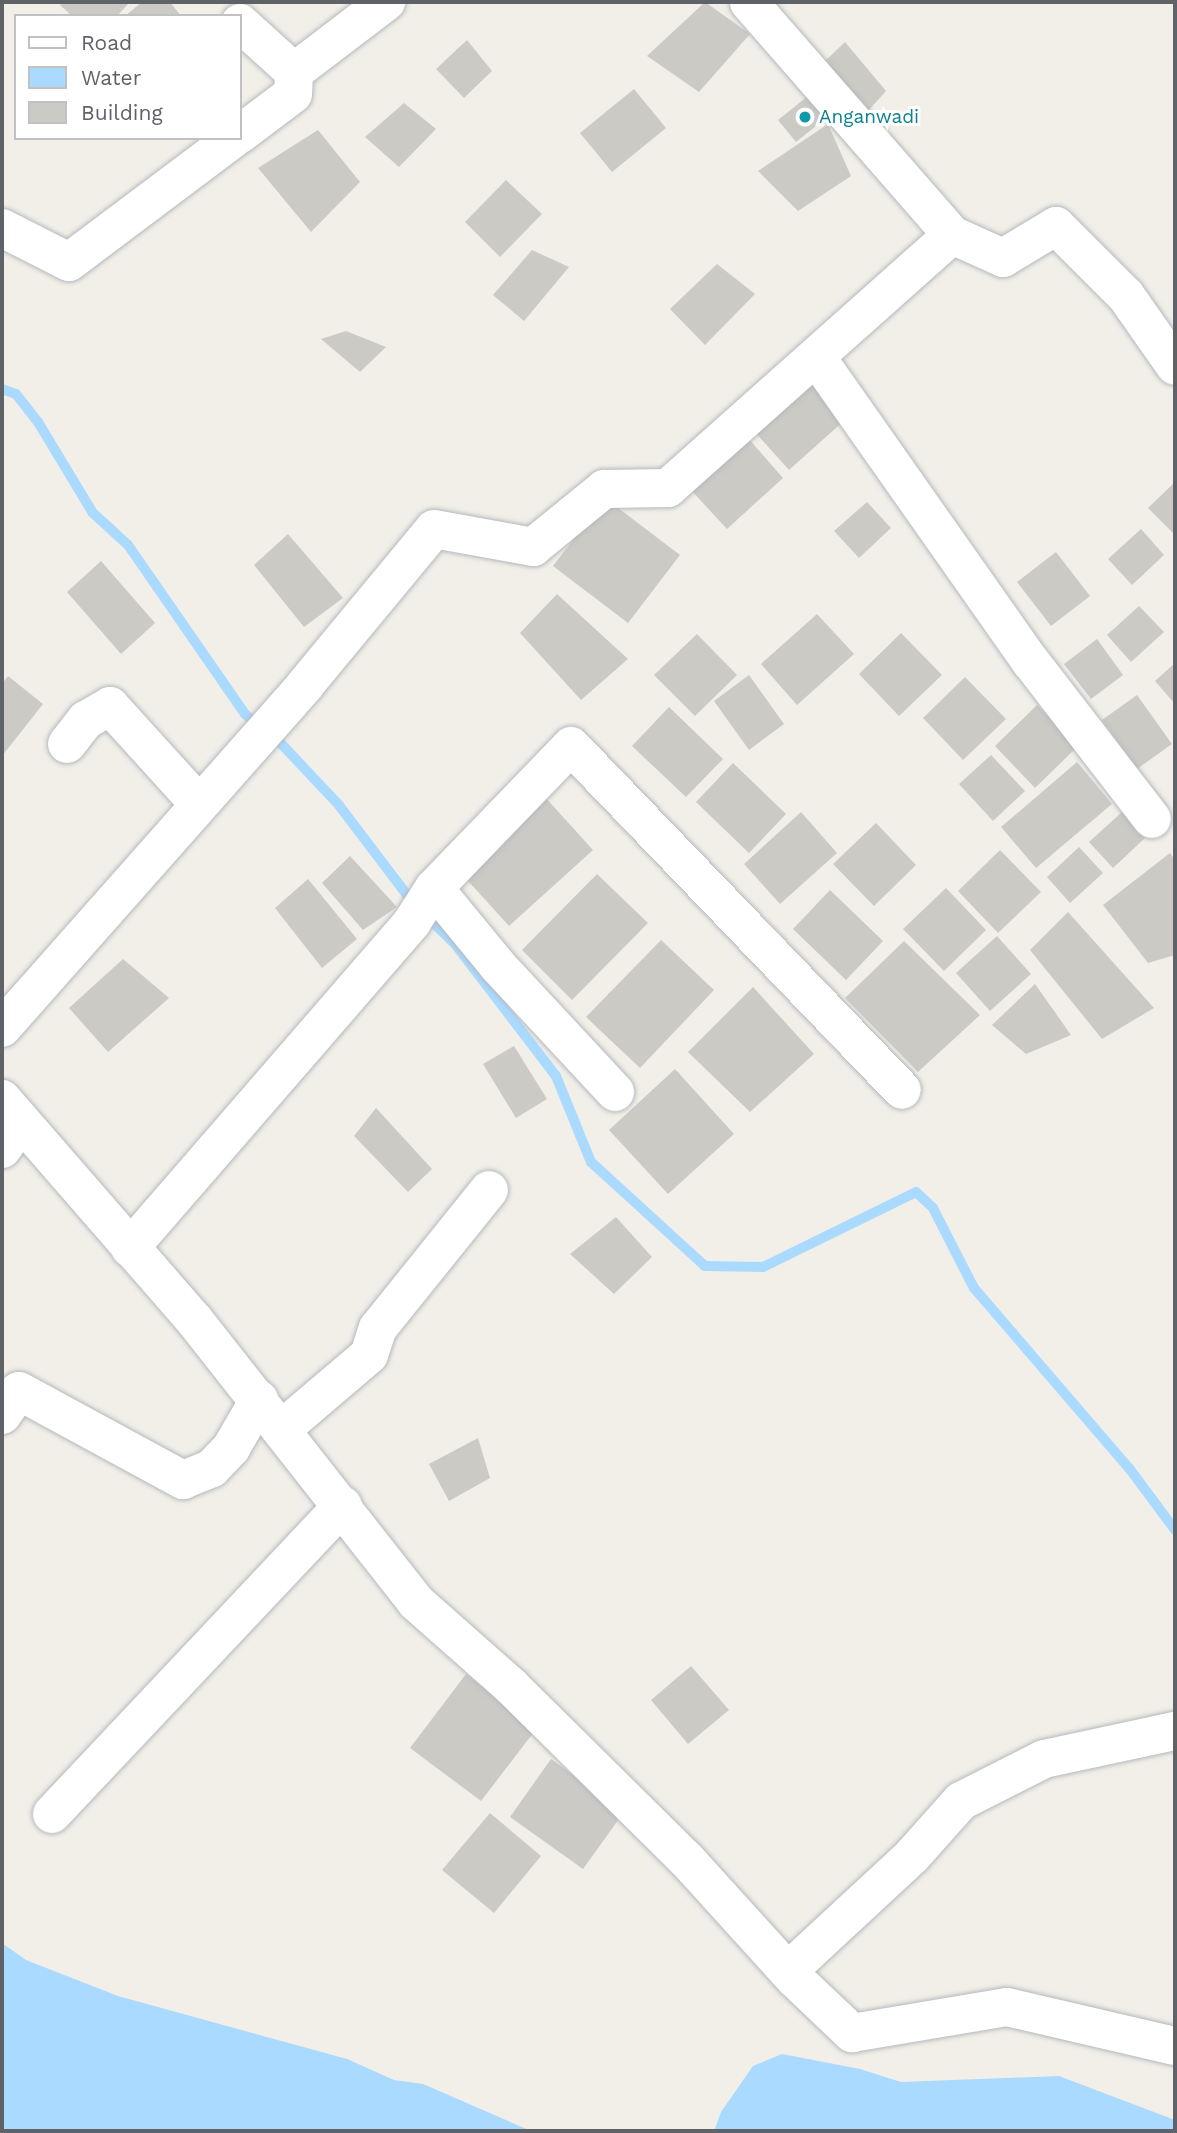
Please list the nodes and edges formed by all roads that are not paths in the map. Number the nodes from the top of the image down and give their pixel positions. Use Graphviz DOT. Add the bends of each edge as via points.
graph roads {
  1 [pos="216,2"];
  2 [pos="386,2"];
  3 [pos="749,2"];
  4 [pos="229,14"];
  5 [pos="242,25"];
  6 [pos="294,72"];
  7 [pos="242,132"];
  8 [pos="231,140"];
  9 [pos="2,228"];
  10 [pos="952,235"];
  11 [pos="817,358"];
  12 [pos="1175,366"];
  13 [pos="67,744"];
  14 [pos="198,803"];
  15 [pos="1152,819"];
  16 [pos="424,902"];
  17 [pos="2,1027"];
  18 [pos="902,1090"];
  19 [pos="615,1092"];
  20 [pos="8,1124"];
  21 [pos="489,1190"];
  22 [pos="130,1248"];
  23 [pos="271,1414"];
  24 [pos="2,1415"];
  25 [pos="343,1505"];
  26 [pos="1175,1731"];
  27 [pos="52,1814"];
  28 [pos="788,1971"];
  29 [pos="1175,2046"];
  1 -- 4 [label="street"];
  2 -- 6 [label="street"];
  3 -- 10 [label="street"];
  5 -- 6 [label="street"];
  6 -- 7 [label="street" via="293,94"];
  8 -- 9 [label="street" via="69,262"];
  10 -- 11 [label="street"];
  10 -- 12 [label="street" via="1003,258 1056,226 1126,296"];
  11 -- 14 [label="street" via="668,488 604,489 533,547 434,528"];
  11 -- 15 [label="street" via="1031,662"];
  13 -- 14 [label="street" via="86,720 110,706"];
  14 -- 17 [label="street"];
  16 -- 18 [label="street" via="571,746"];
  16 -- 19 [label="street" via="498,967"];
  16 -- 22 [label="street"];
  20 -- 22 [label="street"];
  21 -- 23 [label="street" via="378,1328 369,1355"];
  22 -- 23 [label="street"];
  23 -- 24 [label="street" via="212,1468 183,1480 19,1391"];
  23 -- 25 [label="street"];
  25 -- 27 [label="street"];
  25 -- 28 [label="street" via="416,1602 510,1686 677,1849"];
  26 -- 28 [label="street" via="1044,1759 961,1801 912,1856"];
  28 -- 29 [label="street" via="852,2033 1007,2007"];
}
